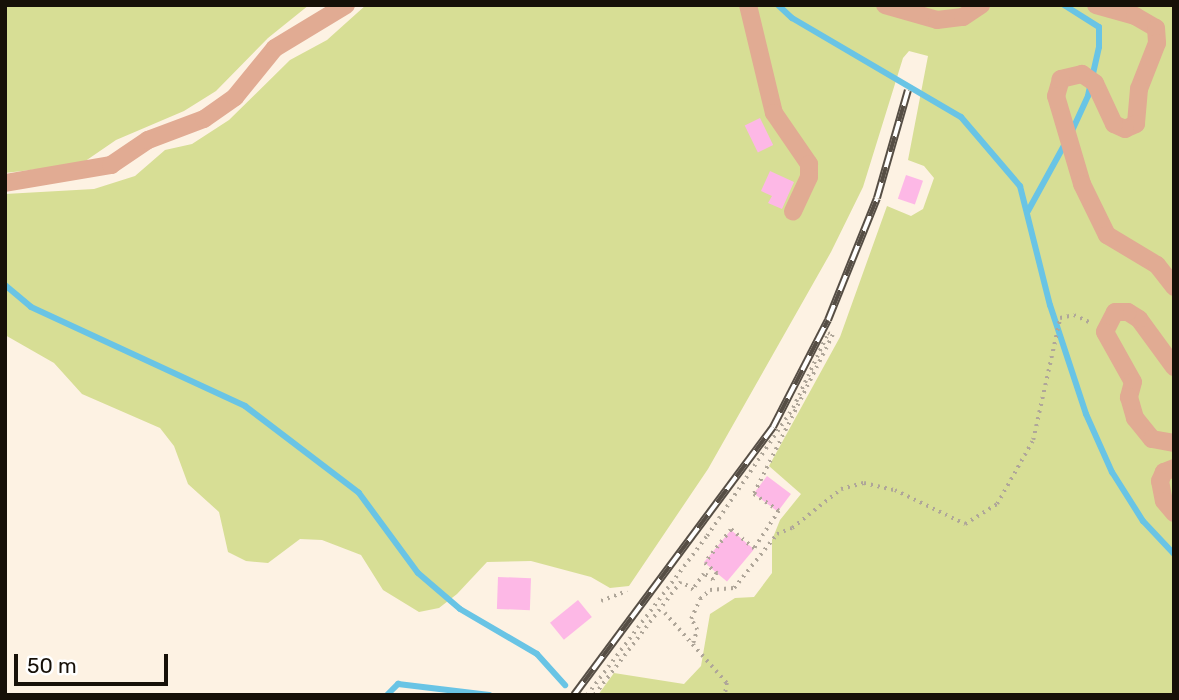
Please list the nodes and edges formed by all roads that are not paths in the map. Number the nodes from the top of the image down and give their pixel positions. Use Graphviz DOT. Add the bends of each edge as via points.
graph roads {
  1 [pos="346,5"];
  2 [pos="748,5"];
  3 [pos="885,5"];
  4 [pos="981,5"];
  5 [pos="1096,5"];
  6 [pos="5,183"];
  7 [pos="793,212"];
  8 [pos="1174,287"];
  9 [pos="1174,367"];
  10 [pos="1174,443"];
  11 [pos="1174,468"];
  12 [pos="1174,513"];
  1 -- 6 [label="street" via="275,48 235,97 204,119 148,140 111,165"];
  2 -- 7 [label="street" via="774,113 809,164 809,177"];
  3 -- 4 [label="street" via="951,20"];
  5 -- 8 [label="street" via="1135,16 1156,28 1157,43 1139,89 1136,124 1125,129 1114,124 1095,83 1082,74 1061,79 1056,96 1082,184 1107,235 1157,265"];
  9 -- 10 [label="street" via="1148,329 1128,312 1115,312 1105,332 1133,382 1129,397 1143,431 1152,439"];
  11 -- 12 [label="street" via="1164,472 1160,481 1164,501"];
}
